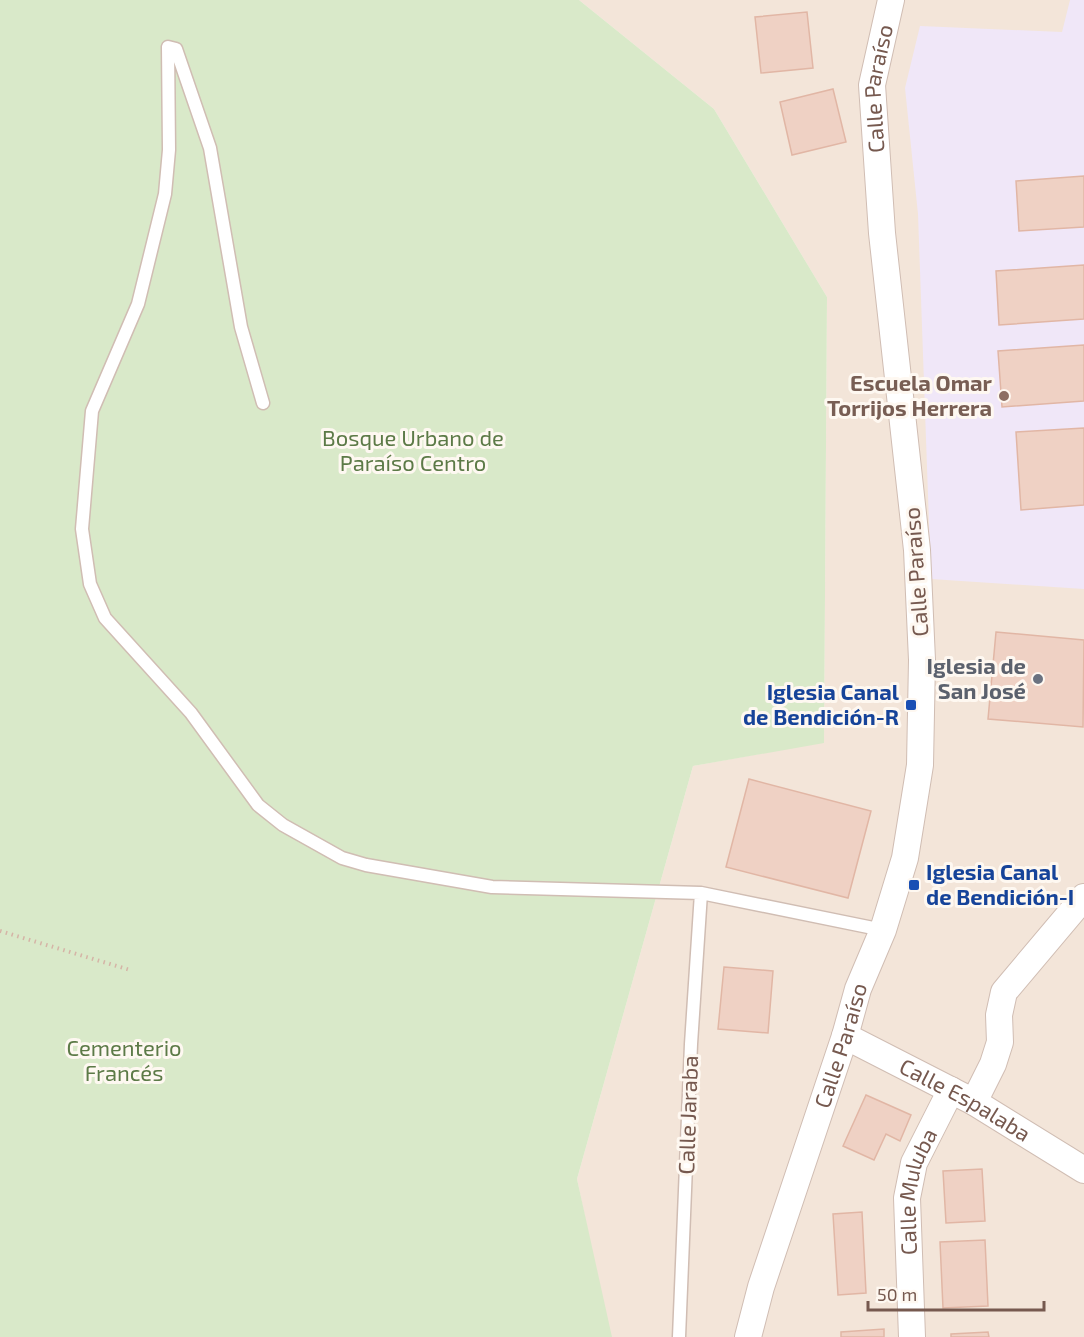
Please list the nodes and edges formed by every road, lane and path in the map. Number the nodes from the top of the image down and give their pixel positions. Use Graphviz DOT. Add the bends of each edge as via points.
graph roads {
  1 [pos="891,0"];
  2 [pos="263,403"];
  3 [pos="701,893"];
  4 [pos="1084,897"];
  5 [pos="883,930"];
  6 [pos="0,931"];
  7 [pos="130,970"];
  8 [pos="845,1036"];
  9 [pos="951,1090"];
  10 [pos="974,1102"];
  11 [pos="1084,1170"];
  12 [pos="679,1337"];
  13 [pos="748,1337"];
  14 [pos="912,1337"];
  1 -- 5 [label="street, Calle Paraíso" via="872,85 882,233 917,550 922,660 920,765 905,858"];
  2 -- 3 [label="lane" via="241,327 210,148 176,49 168,46 169,150 165,194 138,304 92,411 82,528 90,584 105,618 191,713 258,805 283,825 342,858 492,887"];
  3 -- 5 [label="lane"];
  3 -- 12 [label="lane, Calle Jaraba"];
  4 -- 10 [label="street" via="1004,992 999,1015 1000,1042"];
  5 -- 8 [label="street, Calle Paraíso" via="858,990"];
  6 -- 7 [label="path"];
  8 -- 9 [label="street, Calle Espalaba"];
  8 -- 13 [label="street, Calle Paraíso"];
  9 -- 10 [label="street, Calle Espalaba"];
  9 -- 14 [label="street, Calle Muluba" via="914,1163 907,1198"];
  10 -- 11 [label="street, Calle Espalaba"];
}
